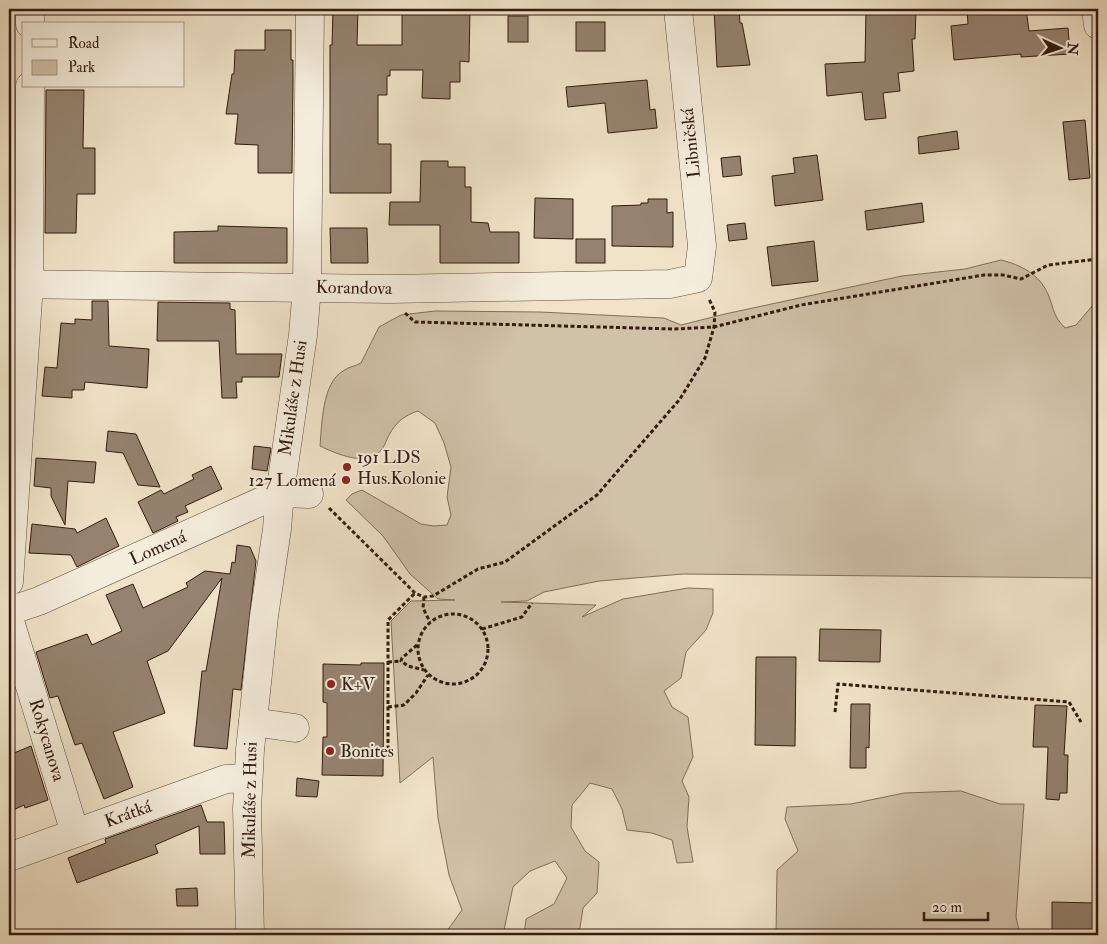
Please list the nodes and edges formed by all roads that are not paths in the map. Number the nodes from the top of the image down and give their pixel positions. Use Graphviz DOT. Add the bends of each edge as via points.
graph roads {
  1 [pos="30,9"];
  2 [pos="310,9"];
  3 [pos="678,9"];
  4 [pos="1096,9"];
  5 [pos="30,22"];
  6 [pos="1098,25"];
  7 [pos="30,88"];
  8 [pos="698,278"];
  9 [pos="19,284"];
  10 [pos="307,287"];
  11 [pos="280,493"];
  12 [pos="309,494"];
  13 [pos="9,582"];
  14 [pos="9,611"];
  15 [pos="9,618"];
  16 [pos="253,722"];
  17 [pos="295,728"];
  18 [pos="248,778"];
  19 [pos="75,832"];
  20 [pos="9,856"];
  21 [pos="250,935"];
  1 -- 5 [label="street"];
  2 -- 10 [label="street, Mikuláše z Husi"];
  3 -- 8 [label="street, Libničská" via="702,246"];
  4 -- 6 [label="street"];
  7 -- 9 [label="street"];
  8 -- 10 [label="street, Korandova" via="670,284 390,289"];
  9 -- 10 [label="street, Korandova"];
  9 -- 13 [label="street"];
  10 -- 11 [label="street, Mikuláše z Husi"];
  11 -- 12 [label="street, Lomená"];
  11 -- 14 [label="street, Lomená" via="39,601"];
  11 -- 16 [label="street, Mikuláše z Husi"];
  15 -- 19 [label="street, Rokycanova"];
  16 -- 17 [label="street"];
  16 -- 18 [label="street, Mikuláše z Husi"];
  18 -- 19 [label="street, Krátká" via="226,778"];
  18 -- 21 [label="street, Mikuláše z Husi"];
  19 -- 20 [label="street, Krátká"];
}
